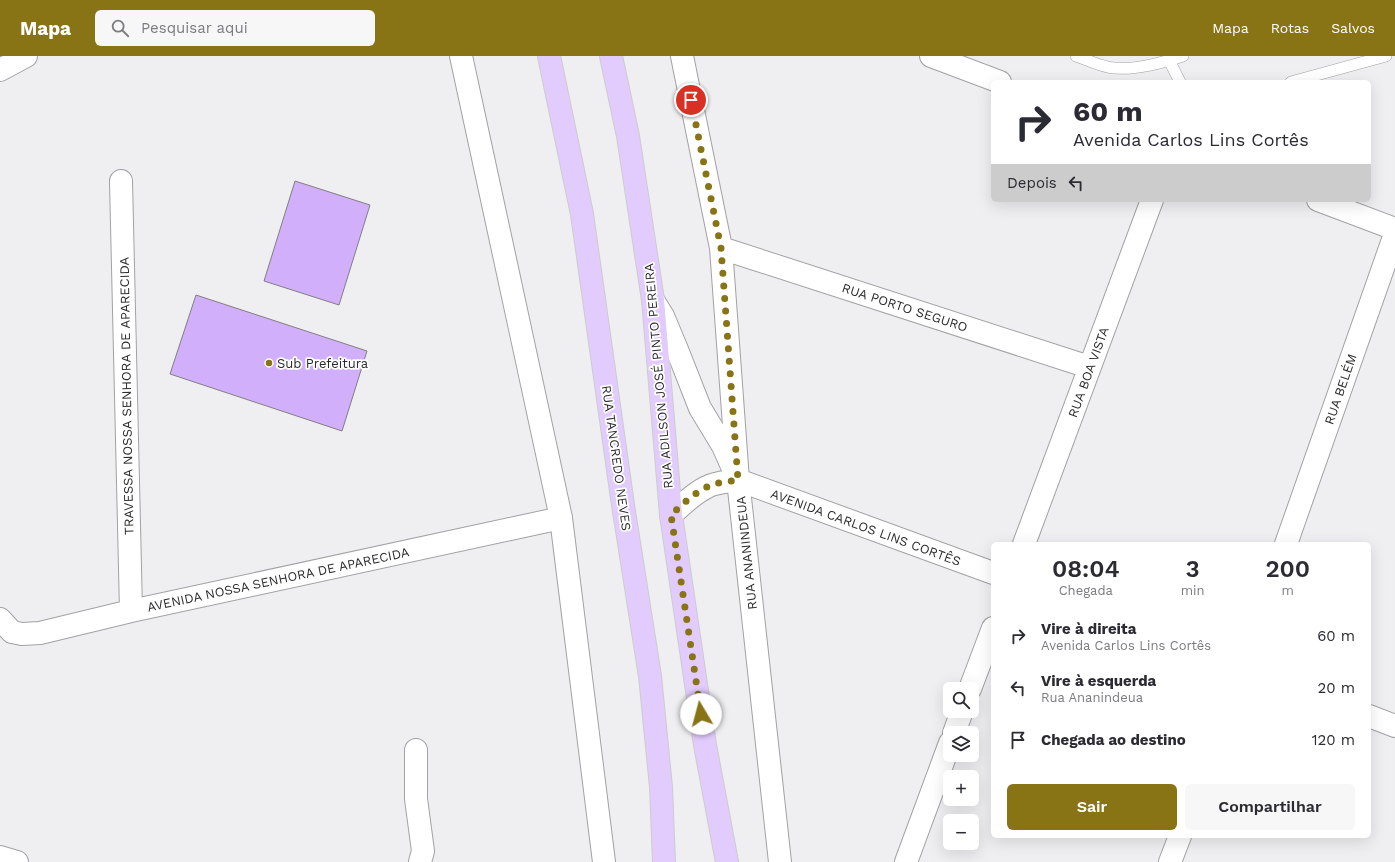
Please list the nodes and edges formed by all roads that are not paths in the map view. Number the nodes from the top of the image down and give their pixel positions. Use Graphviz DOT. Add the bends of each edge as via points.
graph roads {
  1 [pos="26,56"];
  2 [pos="461,56"];
  3 [pos="549,56"];
  4 [pos="611,56"];
  5 [pos="682,56"];
  6 [pos="931,56"];
  7 [pos="1076,56"];
  8 [pos="1183,56"];
  9 [pos="1386,56"];
  10 [pos="1169,60"];
  11 [pos="1103,61"];
  12 [pos="0,70"];
  13 [pos="995,80"];
  14 [pos="1179,80"];
  15 [pos="1298,80"];
  16 [pos="121,181"];
  17 [pos="1151,202"];
  18 [pos="1323,202"];
  19 [pos="1395,229"];
  20 [pos="1395,234"];
  21 [pos="721,248"];
  22 [pos="653,300"];
  23 [pos="1089,368"];
  24 [pos="738,480"];
  25 [pos="671,515"];
  26 [pos="561,518"];
  27 [pos="1025,542"];
  28 [pos="1287,542"];
  29 [pos="991,573"];
  30 [pos="131,611"];
  31 [pos="0,619"];
  32 [pos="991,633"];
  33 [pos="973,682"];
  34 [pos="1371,717"];
  35 [pos="1395,726"];
  36 [pos="416,750"];
  37 [pos="943,762"];
  38 [pos="1179,838"];
  39 [pos="0,857"];
  40 [pos="17,862"];
  41 [pos="420,862"];
  42 [pos="604,862"];
  43 [pos="664,862"];
  44 [pos="727,862"];
  45 [pos="780,862"];
  46 [pos="906,862"];
  47 [pos="1170,862"];
  1 -- 12 [label="street"];
  2 -- 26 [label="street"];
  3 -- 43 [label="main road, RUA TANCREDO NEVES" via="582,214 649,668 661,787"];
  4 -- 22 [label="main road, RUA ADILSON JOSÉ PINTO PEREIRA" via="628,136"];
  5 -- 21 [label="street, RUA ANANINDEUA"];
  6 -- 13 [label="street"];
  7 -- 11 [label="lane"];
  8 -- 10 [label="lane"];
  9 -- 15 [label="lane"];
  10 -- 11 [label="lane" via="1129,68 1114,68"];
  10 -- 14 [label="lane"];
  16 -- 30 [label="street, TRAVESSA NOSSA SENHORA DE APARECIDA"];
  17 -- 23 [label="street, RUA BOA VISTA"];
  18 -- 19 [label="street"];
  20 -- 28 [label="street, RUA BELÉM"];
  21 -- 23 [label="street, RUA PORTO SEGURO"];
  21 -- 24 [label="street, RUA ANANINDEUA"];
  22 -- 24 [label="street" via="663,316 700,408 723,446"];
  22 -- 25 [label="main road, RUA ADILSON JOSÉ PINTO PEREIRA"];
  23 -- 27 [label="street, RUA BOA VISTA"];
  24 -- 25 [label="street" via="707,487"];
  24 -- 29 [label="street, AVENIDA CARLOS LINS CORTÊS"];
  24 -- 45 [label="street, RUA ANANINDEUA"];
  25 -- 44 [label="main road, RUA ADILSON JOSÉ PINTO PEREIRA" via="705,745"];
  26 -- 30 [label="street, AVENIDA NOSSA SENHORA DE APARECIDA"];
  26 -- 42 [label="street"];
  30 -- 31 [label="street, AVENIDA NOSSA SENHORA DE APARECIDA" via="40,633 12,632"];
  32 -- 33 [label="street"];
  34 -- 35 [label="street"];
  36 -- 41 [label="street" via="416,799 423,851"];
  37 -- 46 [label="street"];
  38 -- 47 [label="street"];
  39 -- 40 [label="street"];
}
